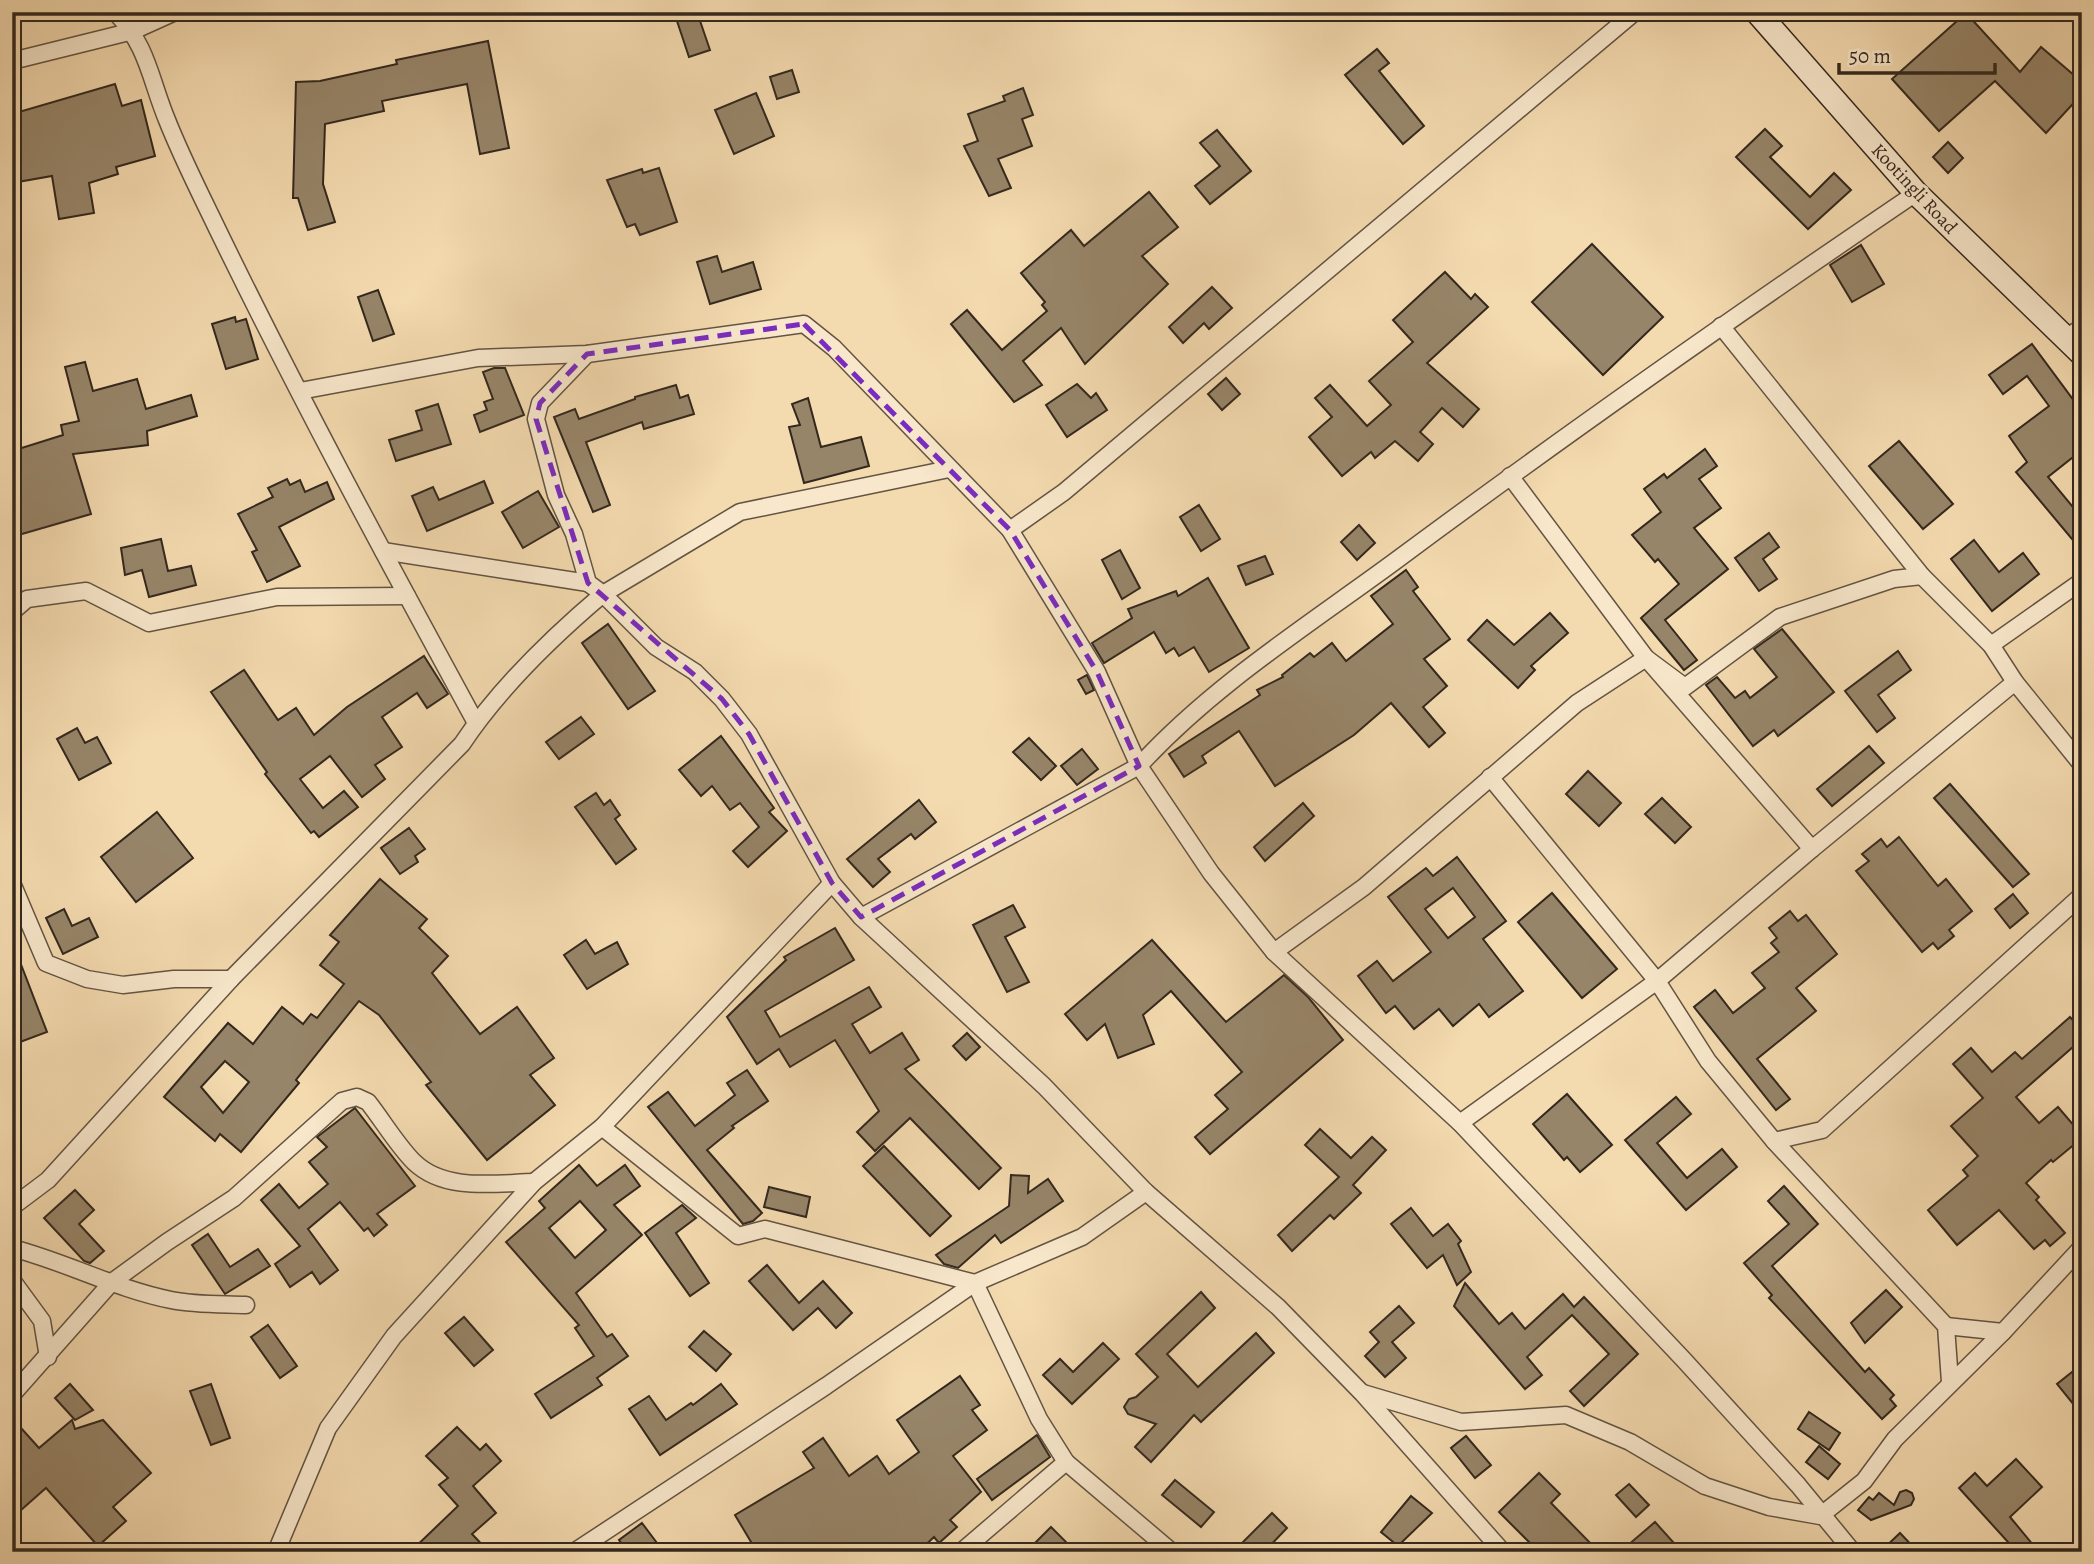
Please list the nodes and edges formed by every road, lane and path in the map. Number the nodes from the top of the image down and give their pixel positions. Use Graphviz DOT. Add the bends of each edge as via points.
graph roads {
  1 [pos="115,12"];
  2 [pos="175,12"];
  3 [pos="1635,12"];
  4 [pos="1757,12"];
  5 [pos="133,31"];
  6 [pos="12,61"];
  7 [pos="1916,193"];
  8 [pos="1721,326"];
  9 [pos="2077,340"];
  10 [pos="587,354"];
  11 [pos="300,391"];
  12 [pos="949,469"];
  13 [pos="1510,476"];
  14 [pos="1010,530"];
  15 [pos="383,551"];
  16 [pos="1922,576"];
  17 [pos="2082,581"];
  18 [pos="588,583"];
  19 [pos="603,594"];
  20 [pos="407,596"];
  21 [pos="12,612"];
  22 [pos="1991,645"];
  23 [pos="1646,658"];
  24 [pos="2015,682"];
  25 [pos="476,723"];
  26 [pos="2082,765"];
  27 [pos="1139,766"];
  28 [pos="1490,777"];
  29 [pos="1812,849"];
  30 [pos="12,883"];
  31 [pos="832,883"];
  32 [pos="2082,895"];
  33 [pos="861,917"];
  34 [pos="1274,951"];
  35 [pos="231,979"];
  36 [pos="1657,981"];
  37 [pos="1460,1123"];
  38 [pos="602,1127"];
  39 [pos="1774,1140"];
  40 [pos="534,1182"];
  41 [pos="1146,1192"];
  42 [pos="12,1207"];
  43 [pos="2082,1247"];
  44 [pos="12,1248"];
  45 [pos="12,1280"];
  46 [pos="112,1282"];
  47 [pos="975,1283"];
  48 [pos="246,1305"];
  49 [pos="1945,1326"];
  50 [pos="2003,1332"];
  51 [pos="48,1357"];
  52 [pos="1950,1382"];
  53 [pos="1362,1393"];
  54 [pos="12,1395"];
  55 [pos="1066,1462"];
  56 [pos="1820,1516"];
  57 [pos="276,1552"];
  58 [pos="574,1552"];
  59 [pos="961,1552"];
  60 [pos="1172,1552"];
  61 [pos="1503,1552"];
  62 [pos="1853,1552"];
  1 -- 5 [label="street"];
  2 -- 5 [label="street"];
  3 -- 14 [label="street" via="1064,492"];
  4 -- 7 [label="street, Kootingli Road"];
  5 -- 6 [label="street"];
  5 -- 11 [label="street" via="166,119"];
  7 -- 8 [label="street"];
  7 -- 9 [label="street, Kootingli Road"];
  8 -- 13 [label="street"];
  8 -- 16 [label="street"];
  10 -- 11 [label="street" via="478,358"];
  10 -- 12 [label="street" via="804,324 834,348"];
  10 -- 18 [label="street" via="540,403 536,419 556,495 574,534"];
  11 -- 15 [label="street"];
  12 -- 14 [label="street"];
  12 -- 19 [label="street" via="740,512"];
  13 -- 23 [label="street"];
  13 -- 27 [label="street" via="1226,685 1166,736"];
  14 -- 27 [label="street" via="1097,672"];
  15 -- 18 [label="street"];
  15 -- 20 [label="street"];
  16 -- 22 [label="street"];
  16 -- 23 [label="street" via="1894,579 1780,617 1685,687"];
  17 -- 22 [label="street"];
  18 -- 19 [label="street"];
  19 -- 25 [label="street" via="551,639"];
  19 -- 31 [label="street" via="656,647 695,672 722,699 749,734"];
  20 -- 21 [label="street" via="276,597 149,623 86,590 27,599"];
  20 -- 25 [label="street"];
  22 -- 24 [label="street"];
  23 -- 28 [label="street" via="1577,703"];
  23 -- 29 [label="street"];
  24 -- 26 [label="street"];
  24 -- 29 [label="street"];
  25 -- 35 [label="street" via="462,744"];
  27 -- 33 [label="street"];
  27 -- 34 [label="street" via="1211,873"];
  28 -- 34 [label="street" via="1364,887"];
  28 -- 36 [label="street"];
  29 -- 36 [label="street"];
  30 -- 35 [label="street" via="46,963 87,979 123,985"];
  31 -- 33 [label="street"];
  31 -- 38 [label="street"];
  32 -- 39 [label="street" via="1822,1130"];
  33 -- 41 [label="street" via="1044,1086"];
  34 -- 37 [label="street"];
  35 -- 42 [label="street" via="48,1180"];
  36 -- 37 [label="street"];
  36 -- 39 [label="street" via="1708,1060"];
  37 -- 56 [label="street" via="1683,1359 1798,1485"];
  38 -- 40 [label="street"];
  38 -- 47 [label="street" via="738,1236 765,1229"];
  39 -- 49 [label="street"];
  40 -- 46 [label="street" via="470,1184 439,1177 415,1163 368,1102 357,1097 342,1101 234,1198"];
  40 -- 57 [label="street" via="394,1336 328,1428"];
  41 -- 47 [label="street" via="1082,1237"];
  41 -- 53 [label="street" via="1278,1307"];
  43 -- 50 [label="street"];
  44 -- 46 [label="street"];
  45 -- 51 [label="street" via="41,1321"];
  46 -- 48 [label="street" via="172,1301"];
  46 -- 51 [label="street"];
  47 -- 55 [label="street" via="1039,1419"];
  47 -- 58 [label="street"];
  49 -- 50 [label="street"];
  49 -- 52 [label="street"];
  50 -- 52 [label="street"];
  51 -- 54 [label="street"];
  52 -- 56 [label="street" via="1895,1439 1864,1480"];
  53 -- 56 [label="street" via="1461,1422 1566,1415 1630,1442 1705,1486 1769,1507"];
  53 -- 61 [label="street"];
  55 -- 59 [label="street"];
  55 -- 60 [label="street"];
  56 -- 62 [label="street"];
}
